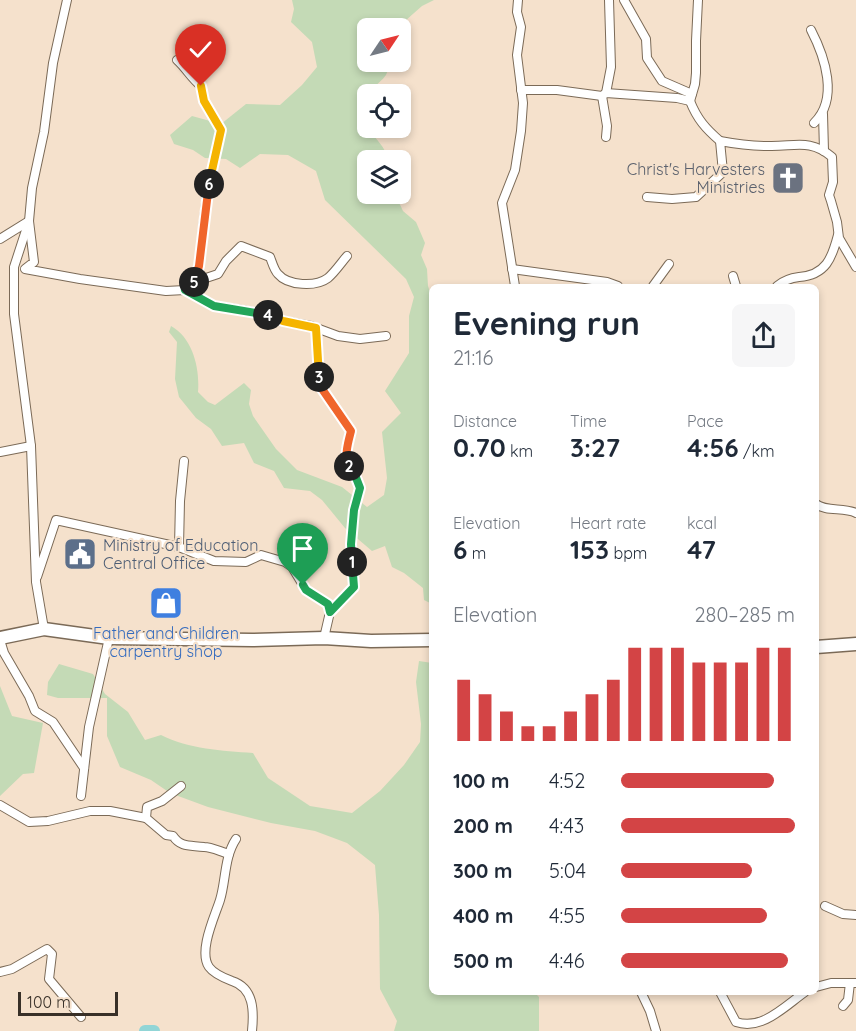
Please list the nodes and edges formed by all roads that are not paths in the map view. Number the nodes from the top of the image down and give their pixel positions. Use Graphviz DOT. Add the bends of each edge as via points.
graph roads {
  1 [pos="67,0"];
  2 [pos="518,0"];
  3 [pos="609,0"];
  4 [pos="624,0"];
  5 [pos="698,0"];
  6 [pos="811,30"];
  7 [pos="177,60"];
  8 [pos="521,90"];
  9 [pos="604,94"];
  10 [pos="691,98"];
  11 [pos="823,114"];
  12 [pos="814,123"];
  13 [pos="606,137"];
  14 [pos="720,141"];
  15 [pos="825,151"];
  16 [pos="647,197"];
  17 [pos="28,221"];
  18 [pos="838,235"];
  19 [pos="0,238"];
  20 [pos="347,256"];
  21 [pos="669,264"];
  22 [pos="856,267"];
  23 [pos="512,269"];
  24 [pos="733,276"];
  25 [pos="194,282"];
  26 [pos="515,284"];
  27 [pos="612,284"];
  28 [pos="654,284"];
  29 [pos="735,284"];
  30 [pos="779,284"];
  31 [pos="185,290"];
  32 [pos="316,328"];
  33 [pos="386,336"];
  34 [pos="30,446"];
  35 [pos="0,452"];
  36 [pos="184,461"];
  37 [pos="819,507"];
  38 [pos="856,513"];
  39 [pos="179,547"];
  40 [pos="36,582"];
  41 [pos="330,612"];
  42 [pos="44,629"];
  43 [pos="109,638"];
  44 [pos="324,638"];
  45 [pos="0,639"];
  46 [pos="429,640"];
  47 [pos="856,644"];
  48 [pos="819,646"];
  49 [pos="84,768"];
  50 [pos="181,786"];
  51 [pos="81,796"];
  52 [pos="0,805"];
  53 [pos="146,818"];
  54 [pos="236,839"];
  55 [pos="229,854"];
  56 [pos="825,906"];
  57 [pos="856,915"];
  58 [pos="0,972"];
  59 [pos="854,985"];
  60 [pos="819,986"];
  61 [pos="642,995"];
  62 [pos="722,995"];
  63 [pos="801,995"];
  64 [pos="843,1006"];
  65 [pos="81,1017"];
  66 [pos="252,1031"];
  67 [pos="656,1031"];
  1 -- 17 [label="street"];
  2 -- 8 [label="street"];
  3 -- 9 [label="street" via="610,67"];
  4 -- 10 [label="street" via="646,39 647,58 662,81"];
  5 -- 10 [label="street" via="696,73"];
  6 -- 11 [label="street" via="825,65 829,97"];
  7 -- 25 [label="street" via="201,86 204,101 221,130"];
  8 -- 9 [label="street"];
  8 -- 23 [label="street" via="521,131 515,170 501,203"];
  9 -- 10 [label="street"];
  9 -- 13 [label="street"];
  10 -- 14 [label="street" via="696,117"];
  11 -- 12 [label="street"];
  11 -- 15 [label="street"];
  14 -- 15 [label="street" via="760,146 804,144"];
  14 -- 16 [label="street" via="723,172 696,197"];
  15 -- 18 [label="street" via="832,157 829,195"];
  17 -- 19 [label="street"];
  17 -- 31 [label="street" via="34,262 26,269 166,291"];
  17 -- 34 [label="street" via="15,267 14,314"];
  18 -- 22 [label="street"];
  18 -- 30 [label="street" via="825,267"];
  20 -- 25 [label="street" via="327,279 304,283 286,280 277,274 270,257 241,246 218,273"];
  21 -- 28 [label="street"];
  23 -- 26 [label="street"];
  23 -- 27 [label="street"];
  24 -- 29 [label="street"];
  25 -- 31 [label="street"];
  31 -- 32 [label="street" via="214,306"];
  32 -- 33 [label="street" via="349,338"];
  32 -- 41 [label="street" via="320,386 351,431 347,464 360,488 351,544 354,587"];
  34 -- 35 [label="street"];
  34 -- 40 [label="street"];
  36 -- 39 [label="street"];
  37 -- 38 [label="street"];
  39 -- 40 [label="street" via="56,520"];
  39 -- 41 [label="street" via="214,561 246,562 261,555 285,562 306,590 328,604"];
  40 -- 42 [label="street"];
  41 -- 44 [label="street"];
  42 -- 43 [label="main road"];
  42 -- 45 [label="main road"];
  43 -- 44 [label="main road"];
  43 -- 49 [label="street"];
  44 -- 46 [label="main road"];
  45 -- 49 [label="street" via="35,711 52,722"];
  47 -- 48 [label="main road"];
  49 -- 51 [label="street"];
  50 -- 53 [label="street" via="147,807"];
  52 -- 53 [label="street" via="29,822 90,811"];
  53 -- 55 [label="street" via="177,843"];
  54 -- 55 [label="street"];
  55 -- 66 [label="street" via="209,929 206,960 216,973 240,984 249,993"];
  56 -- 57 [label="street"];
  58 -- 65 [label="street" via="47,949 52,954 49,979"];
  59 -- 60 [label="street"];
  59 -- 64 [label="street"];
  61 -- 67 [label="street"];
  62 -- 63 [label="street" via="736,1022 747,1026 761,1023"];
}
